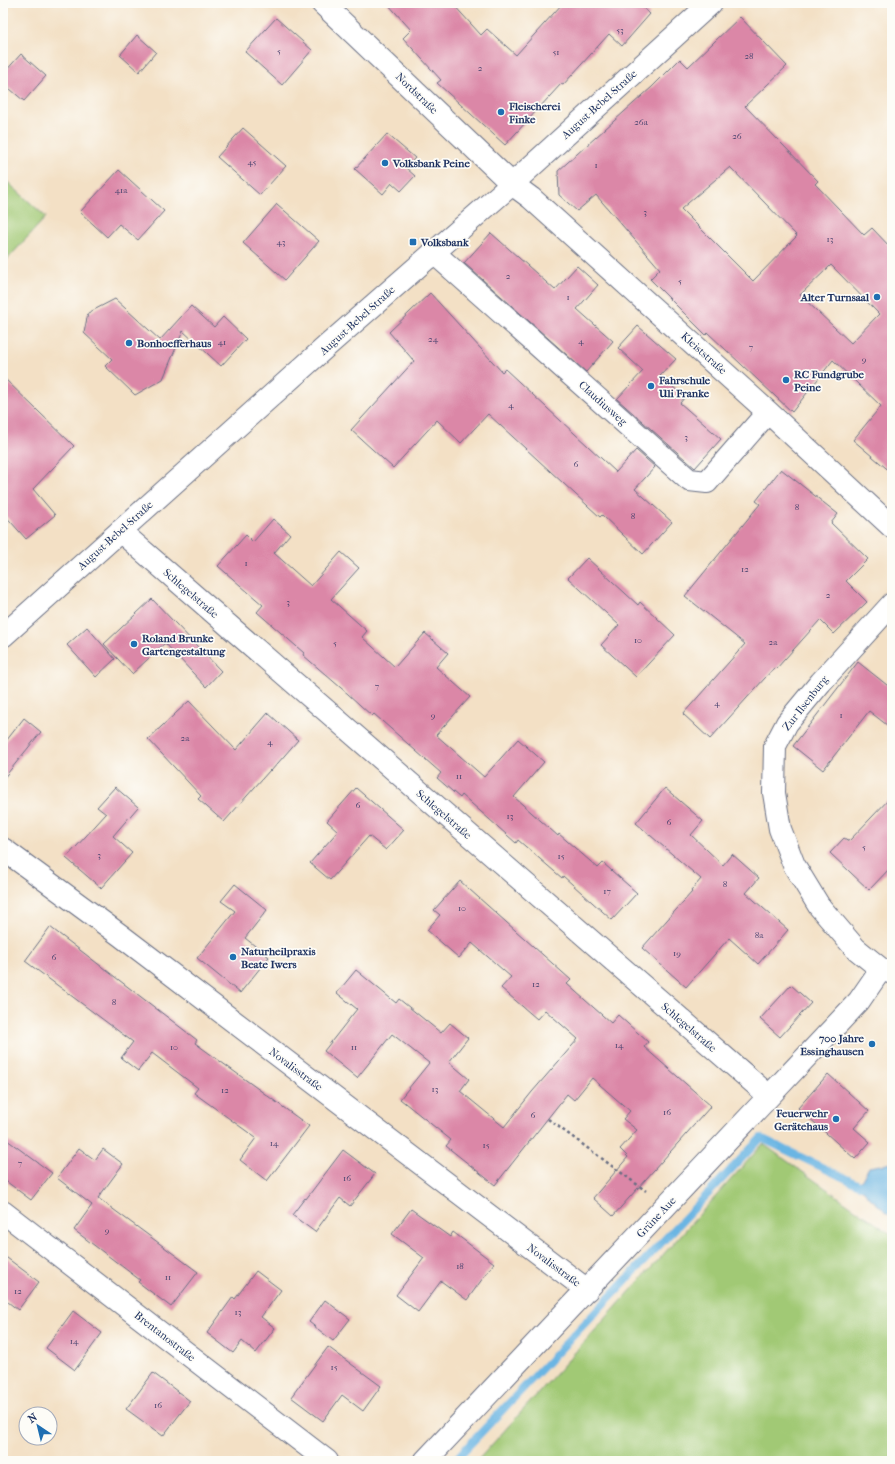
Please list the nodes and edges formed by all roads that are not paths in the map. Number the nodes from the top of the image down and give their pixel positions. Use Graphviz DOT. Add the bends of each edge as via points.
graph roads {
  1 [pos="322,3"];
  2 [pos="711,3"];
  3 [pos="512,184"];
  4 [pos="433,252"];
  5 [pos="768,412"];
  6 [pos="892,527"];
  7 [pos="120,531"];
  8 [pos="892,604"];
  9 [pos="3,636"];
  10 [pos="3,849"];
  11 [pos="887,971"];
  12 [pos="769,1096"];
  13 [pos="3,1212"];
  14 [pos="587,1290"];
  15 [pos="327,1461"];
  16 [pos="425,1461"];
  1 -- 3 [label="street, Nordstraße"];
  2 -- 3 [label="street, August-Bebel-Straße"];
  3 -- 4 [label="street, August-Bebel-Straße"];
  3 -- 5 [label="street, Kleiststraße" via="531,198"];
  4 -- 5 [label="street, Claudiusweg" via="689,480 707,482"];
  4 -- 7 [label="street, August-Bebel-Straße"];
  5 -- 6 [label="street, Kleiststraße"];
  7 -- 9 [label="street, August-Bebel-Straße"];
  7 -- 12 [label="street, Schlegelstraße"];
  8 -- 11 [label="street, Zur Ilsenburg" via="787,723 775,746 774,794 780,829 794,865 819,906 855,948"];
  10 -- 14 [label="street, Novalisstraße"];
  11 -- 12 [label="street, Grüne Aue"];
  12 -- 14 [label="street, Grüne Aue"];
  13 -- 15 [label="street, Brentanostraße"];
  14 -- 16 [label="street, Grüne Aue"];
}
